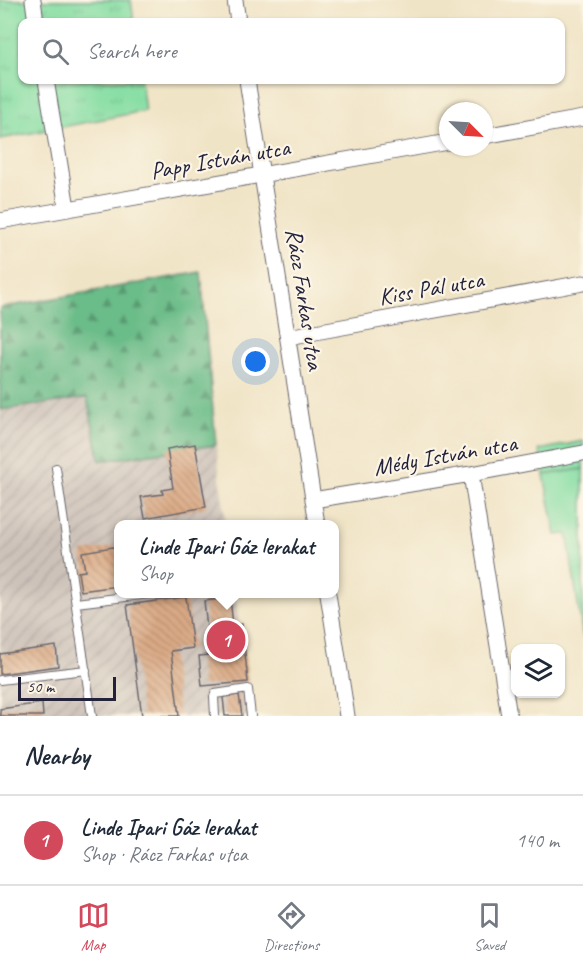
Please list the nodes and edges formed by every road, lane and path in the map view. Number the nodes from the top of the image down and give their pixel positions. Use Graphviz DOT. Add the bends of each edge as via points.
graph roads {
  1 [pos="33,0"];
  2 [pos="235,0"];
  3 [pos="35,18"];
  4 [pos="237,18"];
  5 [pos="47,84"];
  6 [pos="248,84"];
  7 [pos="583,118"];
  8 [pos="493,133"];
  9 [pos="439,144"];
  10 [pos="262,174"];
  11 [pos="67,208"];
  12 [pos="0,221"];
  13 [pos="583,284"];
  14 [pos="288,337"];
  15 [pos="583,453"];
  16 [pos="56,468"];
  17 [pos="471,474"];
  18 [pos="314,500"];
  19 [pos="316,520"];
  20 [pos="117,598"];
  21 [pos="329,598"];
  22 [pos="76,603"];
  23 [pos="86,670"];
  24 [pos="0,680"];
  25 [pos="92,716"];
  26 [pos="215,716"];
  27 [pos="251,716"];
  28 [pos="347,716"];
  29 [pos="508,716"];
  1 -- 3 [label="street"];
  2 -- 4 [label="street"];
  5 -- 11 [label="street"];
  6 -- 10 [label="street, Rácz Farkas utca"];
  7 -- 8 [label="street"];
  9 -- 10 [label="street, Papp István utca"];
  10 -- 11 [label="street, Papp István utca"];
  10 -- 14 [label="street, Rácz Farkas utca"];
  11 -- 12 [label="street, Papp István utca"];
  13 -- 14 [label="street, Kiss Pál utca"];
  14 -- 18 [label="street, Rácz Farkas utca"];
  15 -- 17 [label="street, Médy István utca"];
  16 -- 22 [label="lane"];
  17 -- 18 [label="street, Médy István utca"];
  17 -- 29 [label="street"];
  18 -- 19 [label="street, Rácz Farkas utca"];
  20 -- 22 [label="lane"];
  21 -- 28 [label="street"];
  22 -- 23 [label="lane"];
  23 -- 24 [label="lane"];
  23 -- 25 [label="lane"];
  26 -- 27 [label="lane" via="215,694 248,689"];
}
